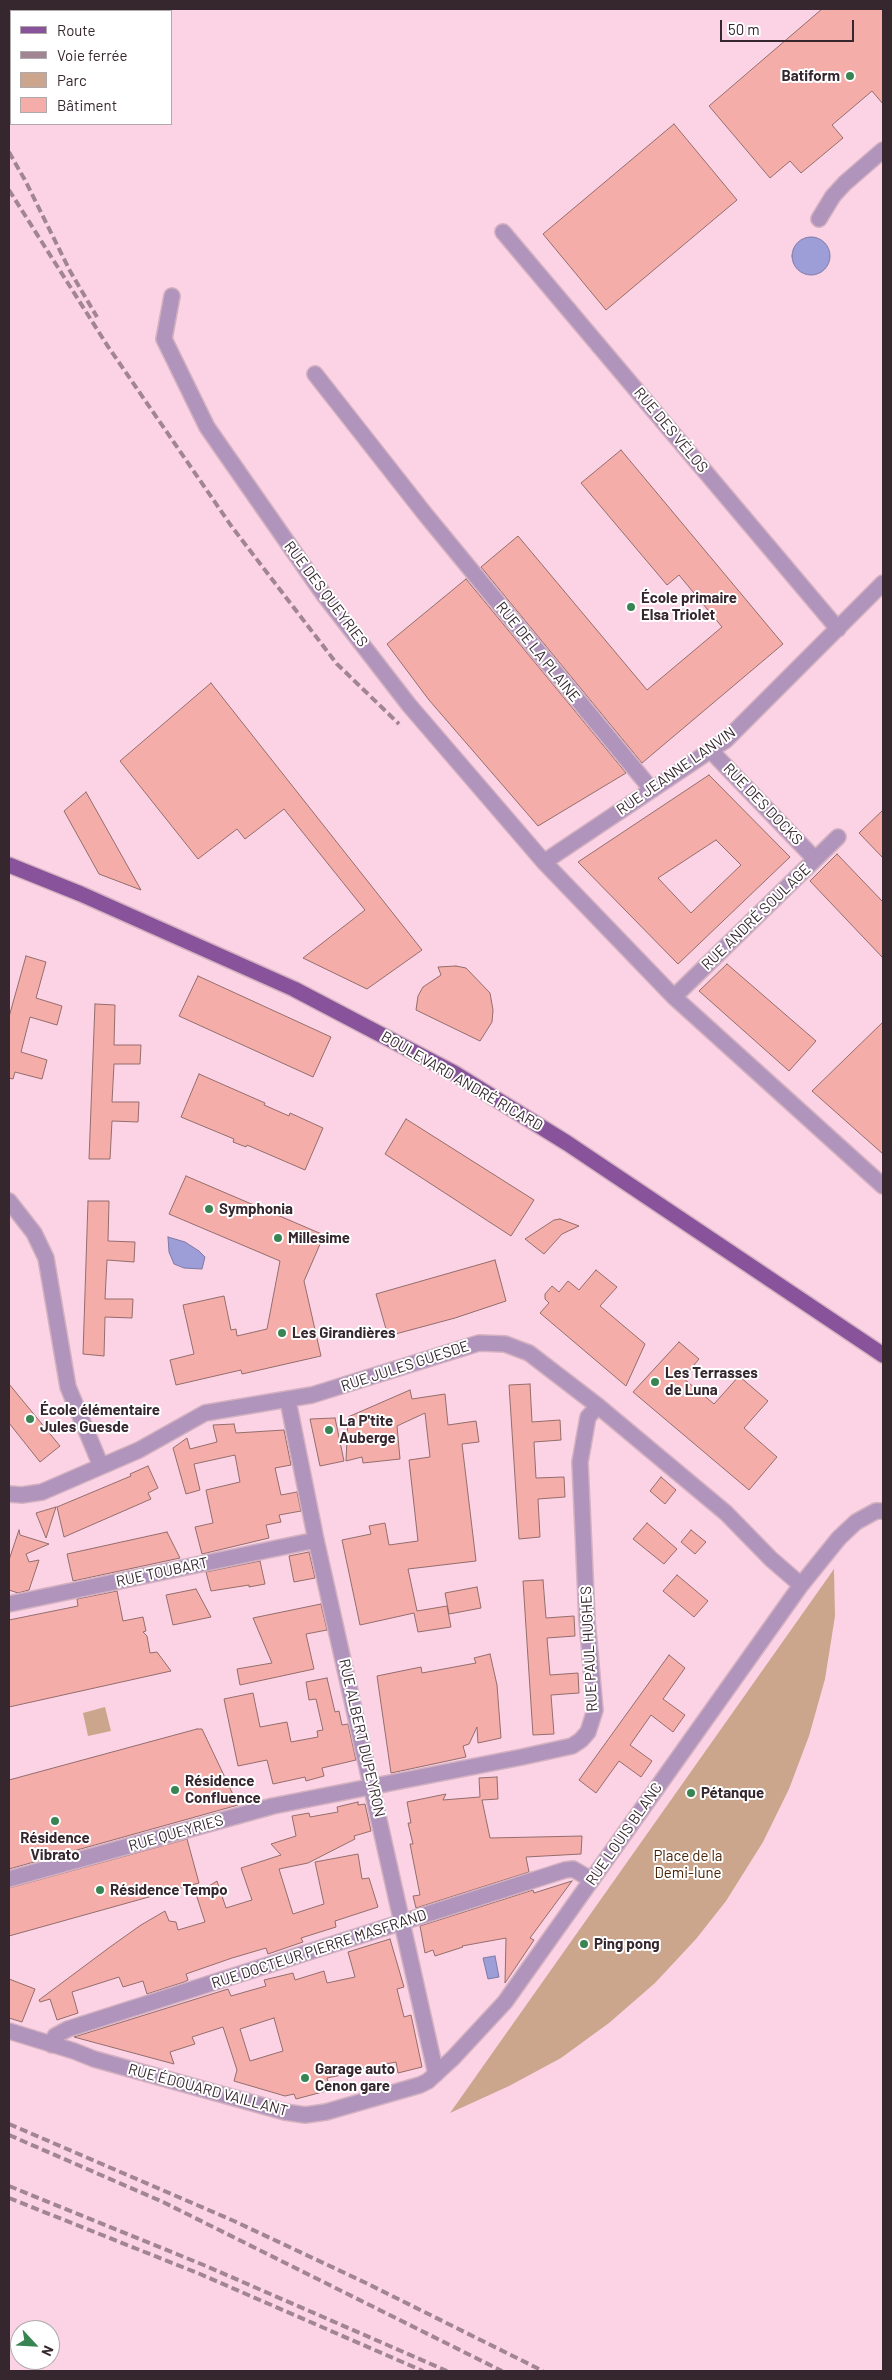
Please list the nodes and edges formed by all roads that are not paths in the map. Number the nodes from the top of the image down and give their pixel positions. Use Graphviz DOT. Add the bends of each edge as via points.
graph roads {
  1 [pos="883,150"];
  2 [pos="819,219"];
  3 [pos="503,232"];
  4 [pos="172,296"];
  5 [pos="315,374"];
  6 [pos="883,583"];
  7 [pos="838,629"];
  8 [pos="710,750"];
  9 [pos="652,790"];
  10 [pos="838,837"];
  11 [pos="816,859"];
  12 [pos="544,862"];
  13 [pos="9,865"];
  14 [pos="674,997"];
  15 [pos="883,1186"];
  16 [pos="9,1201"];
  17 [pos="883,1355"];
  18 [pos="288,1401"];
  19 [pos="598,1406"];
  20 [pos="101,1466"];
  21 [pos="9,1494"];
  22 [pos="883,1511"];
  23 [pos="316,1540"];
  24 [pos="801,1585"];
  25 [pos="9,1604"];
  26 [pos="373,1787"];
  27 [pos="9,1879"];
  28 [pos="592,1880"];
  29 [pos="402,1923"];
  30 [pos="9,2031"];
  31 [pos="52,2045"];
  32 [pos="436,2074"];
  1 -- 2 [label="street" via="839,189"];
  3 -- 7 [label="street, RUE DES VÉLOS"];
  4 -- 12 [label="street, RUE DES QUEYRIES" via="164,338 206,427 342,618 410,705"];
  5 -- 9 [label="street, RUE DE LA PLAINE" via="425,514"];
  6 -- 7 [label="street, RUE JEANNE LANVIN"];
  7 -- 8 [label="street, RUE JEANNE LANVIN" via="726,740"];
  8 -- 9 [label="street, RUE JEANNE LANVIN"];
  8 -- 11 [label="street, RUE DES DOCKS"];
  9 -- 12 [label="street, RUE JEANNE LANVIN"];
  10 -- 11 [label="street, RUE ANDRÉ SOULAGE"];
  11 -- 14 [label="street, RUE ANDRÉ SOULAGE"];
  12 -- 14 [label="street, RUE DES QUEYRIES"];
  13 -- 17 [label="main road, BOULEVARD ANDRÉ RICARD" via="294,989 454,1073 567,1143"];
  14 -- 15 [label="street, RUE DES QUEYRIES"];
  16 -- 20 [label="street" via="34,1233 46,1258 68,1387"];
  18 -- 19 [label="street, RUE JULES GUESDE" via="479,1343 505,1344 529,1353"];
  18 -- 20 [label="street, RUE JULES GUESDE" via="206,1413 139,1450"];
  18 -- 23 [label="street, RUE ALBERT DUPEYRON"];
  19 -- 24 [label="street, RUE JULES GUESDE" via="726,1513"];
  19 -- 26 [label="street, RUE PAUL HUGHES" via="588,1417 580,1462 587,1620 595,1710 588,1732 572,1746"];
  20 -- 21 [label="street, RUE JULES GUESDE" via="42,1492"];
  22 -- 24 [label="street" via="856,1522"];
  23 -- 25 [label="street, RUE TOUBART"];
  23 -- 26 [label="street, RUE ALBERT DUPEYRON"];
  24 -- 28 [label="street, RUE LOUIS BLANC"];
  26 -- 27 [label="street, RUE QUEYRIES" via="273,1806"];
  26 -- 29 [label="street, RUE ALBERT DUPEYRON"];
  28 -- 29 [label="street, RUE DOCTEUR PIERRE MASFRAND" via="573,1869 565,1870"];
  28 -- 32 [label="street, RUE LOUIS BLANC" via="505,2002"];
  29 -- 31 [label="street, RUE DOCTEUR PIERRE MASFRAND" via="68,2029 55,2036"];
  29 -- 32 [label="street, RUE ALBERT DUPEYRON"];
  30 -- 31 [label="street, RUE ÉDOUARD VAILLANT"];
  31 -- 32 [label="street, RUE ÉDOUARD VAILLANT" via="102,2062 305,2115 420,2086"];
}
